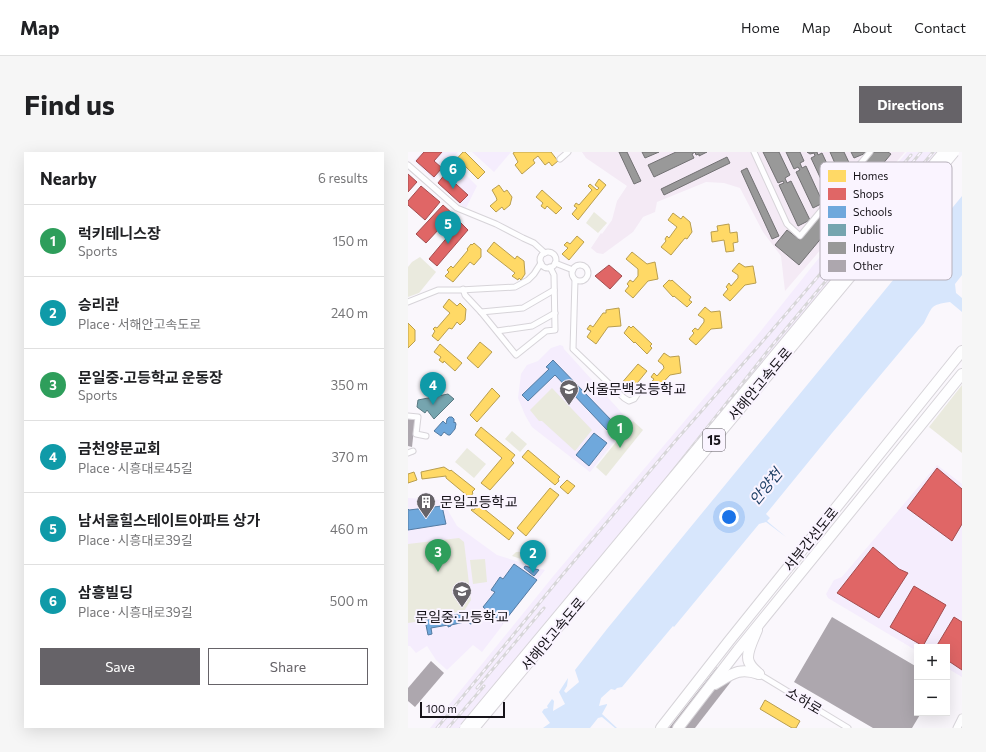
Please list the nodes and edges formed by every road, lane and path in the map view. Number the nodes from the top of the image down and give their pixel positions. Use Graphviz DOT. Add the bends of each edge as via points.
graph roads {
  1 [pos="568,152"];
  2 [pos="754,152"];
  3 [pos="870,152"];
  4 [pos="944,152"];
  5 [pos="954,152"];
  6 [pos="560,159"];
  7 [pos="862,162"];
  8 [pos="936,162"];
  9 [pos="946,162"];
  10 [pos="408,165"];
  11 [pos="820,212"];
  12 [pos="545,253"];
  13 [pos="541,263"];
  14 [pos="555,263"];
  15 [pos="550,267"];
  16 [pos="573,270"];
  17 [pos="575,280"];
  18 [pos="586,280"];
  19 [pos="838,280"];
  20 [pos="847,280"];
  21 [pos="463,289"];
  22 [pos="554,290"];
  23 [pos="575,297"];
  24 [pos="408,302"];
  25 [pos="481,312"];
  26 [pos="555,313"];
  27 [pos="497,331"];
  28 [pos="962,351"];
  29 [pos="960,374"];
  30 [pos="638,393"];
  31 [pos="408,416"];
  32 [pos="426,436"];
  33 [pos="760,624"];
  34 [pos="759,674"];
  35 [pos="710,687"];
  36 [pos="962,718"];
  37 [pos="465,728"];
  38 [pos="474,728"];
  39 [pos="661,728"];
  40 [pos="678,728"];
  41 [pos="848,728"];
  42 [pos="957,728"];
  1 -- 6 [label="street"];
  2 -- 11 [label="street" via="787,224 800,236"];
  3 -- 7 [label="street"];
  4 -- 8 [label="highway, 서해안고속도로 / 15, bridge"];
  5 -- 9 [label="highway, 서해안고속도로 / 15, bridge"];
  10 -- 12 [label="street" via="457,208 534,243"];
  12 -- 13 [label="street" via="541,257"];
  12 -- 14 [label="street" via="553,254"];
  13 -- 15 [label="street"];
  13 -- 21 [label="street" via="528,280 515,287"];
  14 -- 15 [label="street"];
  14 -- 16 [label="street"];
  15 -- 22 [label="street" via="554,275"];
  16 -- 17 [label="street" via="572,276"];
  16 -- 18 [label="street" via="578,265 586,267 589,274"];
  17 -- 18 [label="street"];
  17 -- 23 [label="street"];
  18 -- 23 [label="street" via="579,286"];
  19 -- 37 [label="highway, 서해안고속도로 / 15, bridge"];
  20 -- 38 [label="highway, 서해안고속도로 / 15, bridge"];
  21 -- 24 [label="street" via="438,290"];
  21 -- 25 [label="street" via="465,295"];
  22 -- 25 [label="street" via="523,308"];
  22 -- 26 [label="street"];
  23 -- 30 [label="street" via="573,349 624,398 629,401"];
  25 -- 27 [label="street"];
  26 -- 27 [label="street" via="532,326"];
  26 -- 27 [label="street" via="555,330 546,331 516,355"];
  28 -- 39 [label="highway, 서부간선도로"];
  29 -- 33 [label="highway, 서부간선도로"];
  31 -- 32 [label="street" via="418,417 416,434"];
  33 -- 34 [label="highway" via="748,653 750,664"];
  33 -- 35 [label="highway, 서부간선도로"];
  34 -- 35 [label="highway" via="739,671"];
  34 -- 41 [label="street, 소하로"];
  35 -- 40 [label="highway, 서부간선도로"];
  36 -- 42 [label="main road"];
}
